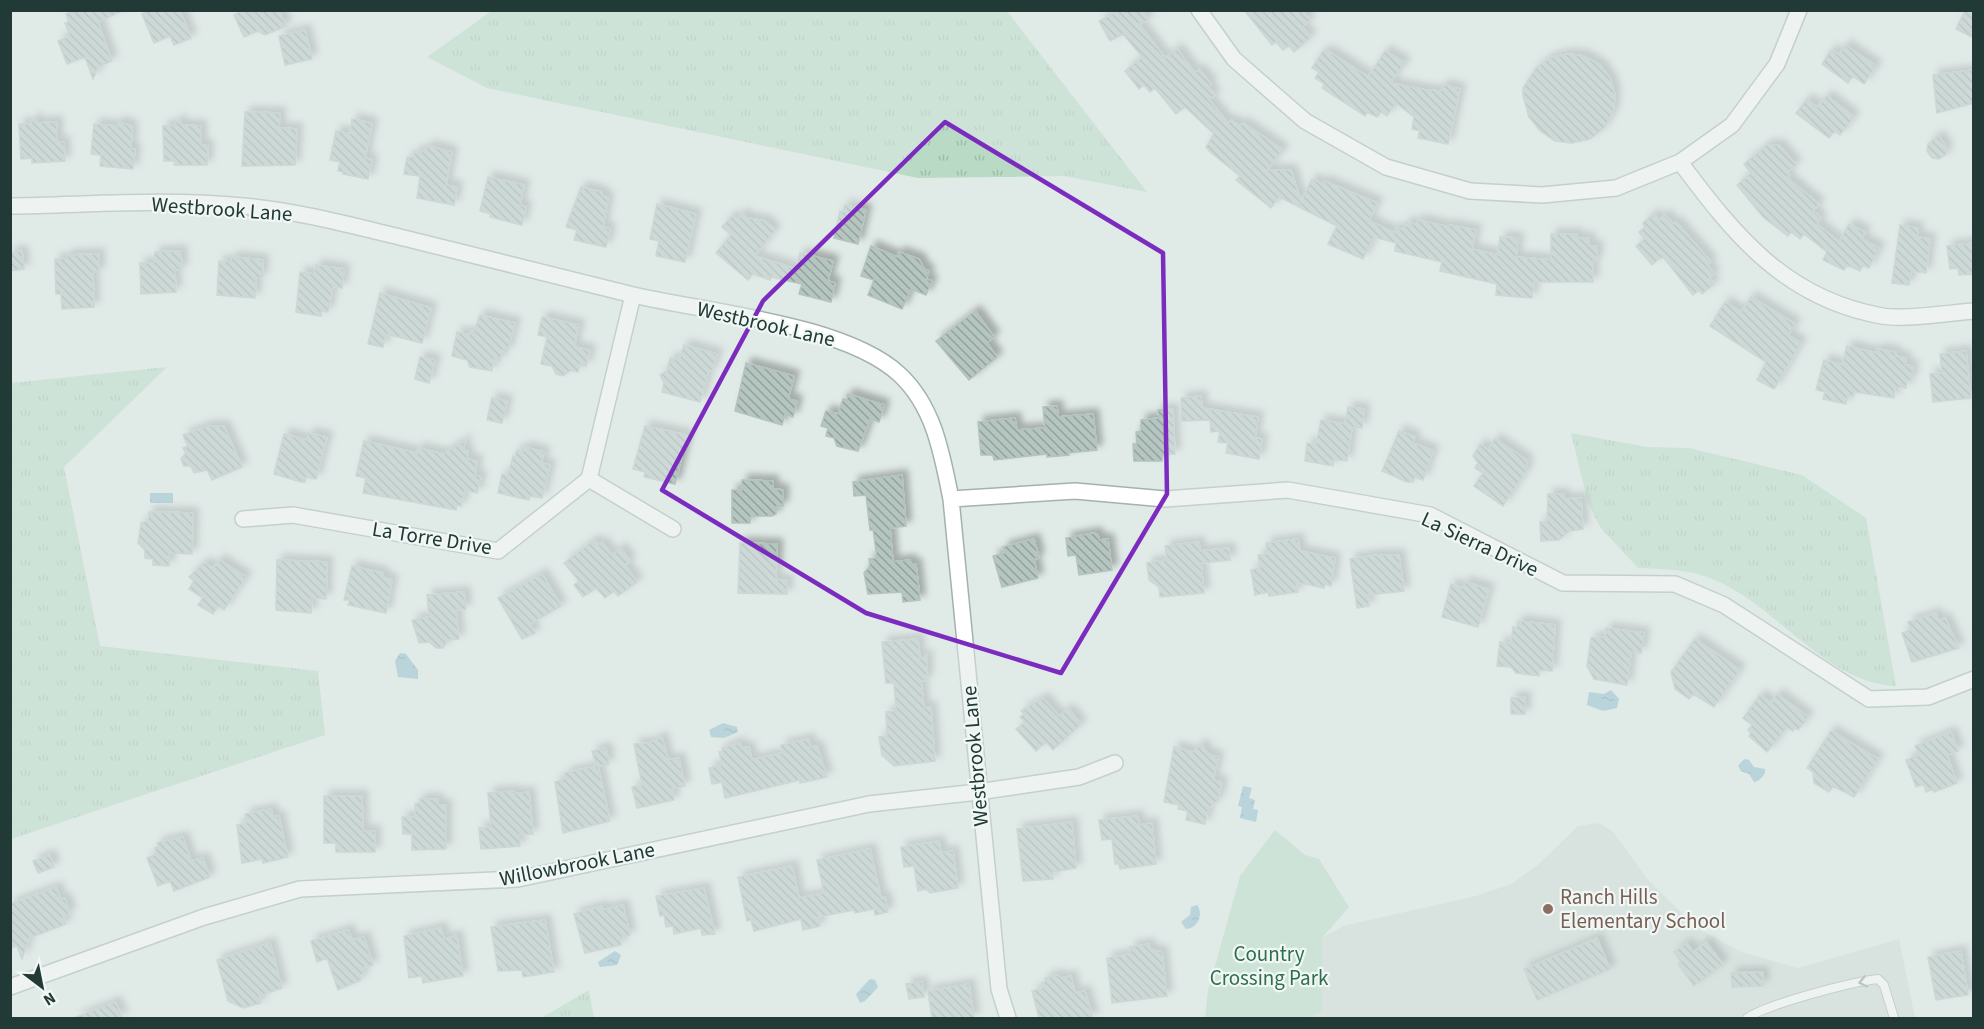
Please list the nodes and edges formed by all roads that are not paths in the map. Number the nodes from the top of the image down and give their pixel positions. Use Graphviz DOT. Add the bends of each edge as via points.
graph roads {
  1 [pos="1199,10"];
  2 [pos="1799,10"];
  3 [pos="1680,162"];
  4 [pos="10,206"];
  5 [pos="633,295"];
  6 [pos="1974,312"];
  7 [pos="589,479"];
  8 [pos="951,499"];
  9 [pos="243,519"];
  10 [pos="673,529"];
  11 [pos="1974,679"];
  12 [pos="1114,763"];
  13 [pos="978,792"];
  14 [pos="10,987"];
  15 [pos="1008,1018"];
  16 [pos="1747,1018"];
  17 [pos="1894,1018"];
  1 -- 3 [label="street" via="1234,59 1305,121 1386,167 1470,191 1542,195 1617,188"];
  2 -- 3 [label="street" via="1777,64 1732,126"];
  3 -- 6 [label="street" via="1725,222 1768,264 1822,299 1884,316"];
  4 -- 5 [label="street, Westbrook Lane" via="186,202 303,214"];
  5 -- 7 [label="street"];
  5 -- 8 [label="street, Westbrook Lane" via="806,330 873,354 900,374 919,397 934,427"];
  7 -- 9 [label="street, La Torre Drive" via="498,551 293,515"];
  7 -- 10 [label="street"];
  8 -- 11 [label="street, La Sierra Drive" via="1075,491 1165,499 1288,490 1430,515 1563,583 1675,584 1724,605 1869,699 1928,697"];
  8 -- 13 [label="street, Westbrook Lane"];
  12 -- 13 [label="street, Willowbrook Lane" via="1079,777"];
  13 -- 14 [label="street, Willowbrook Lane" via="869,804 518,879 300,889 204,917"];
  13 -- 15 [label="street, Westbrook Lane" via="999,989"];
  17 -- 16 [label="lane, one-way" via="1884,985 1878,979 1782,1004"];
}
